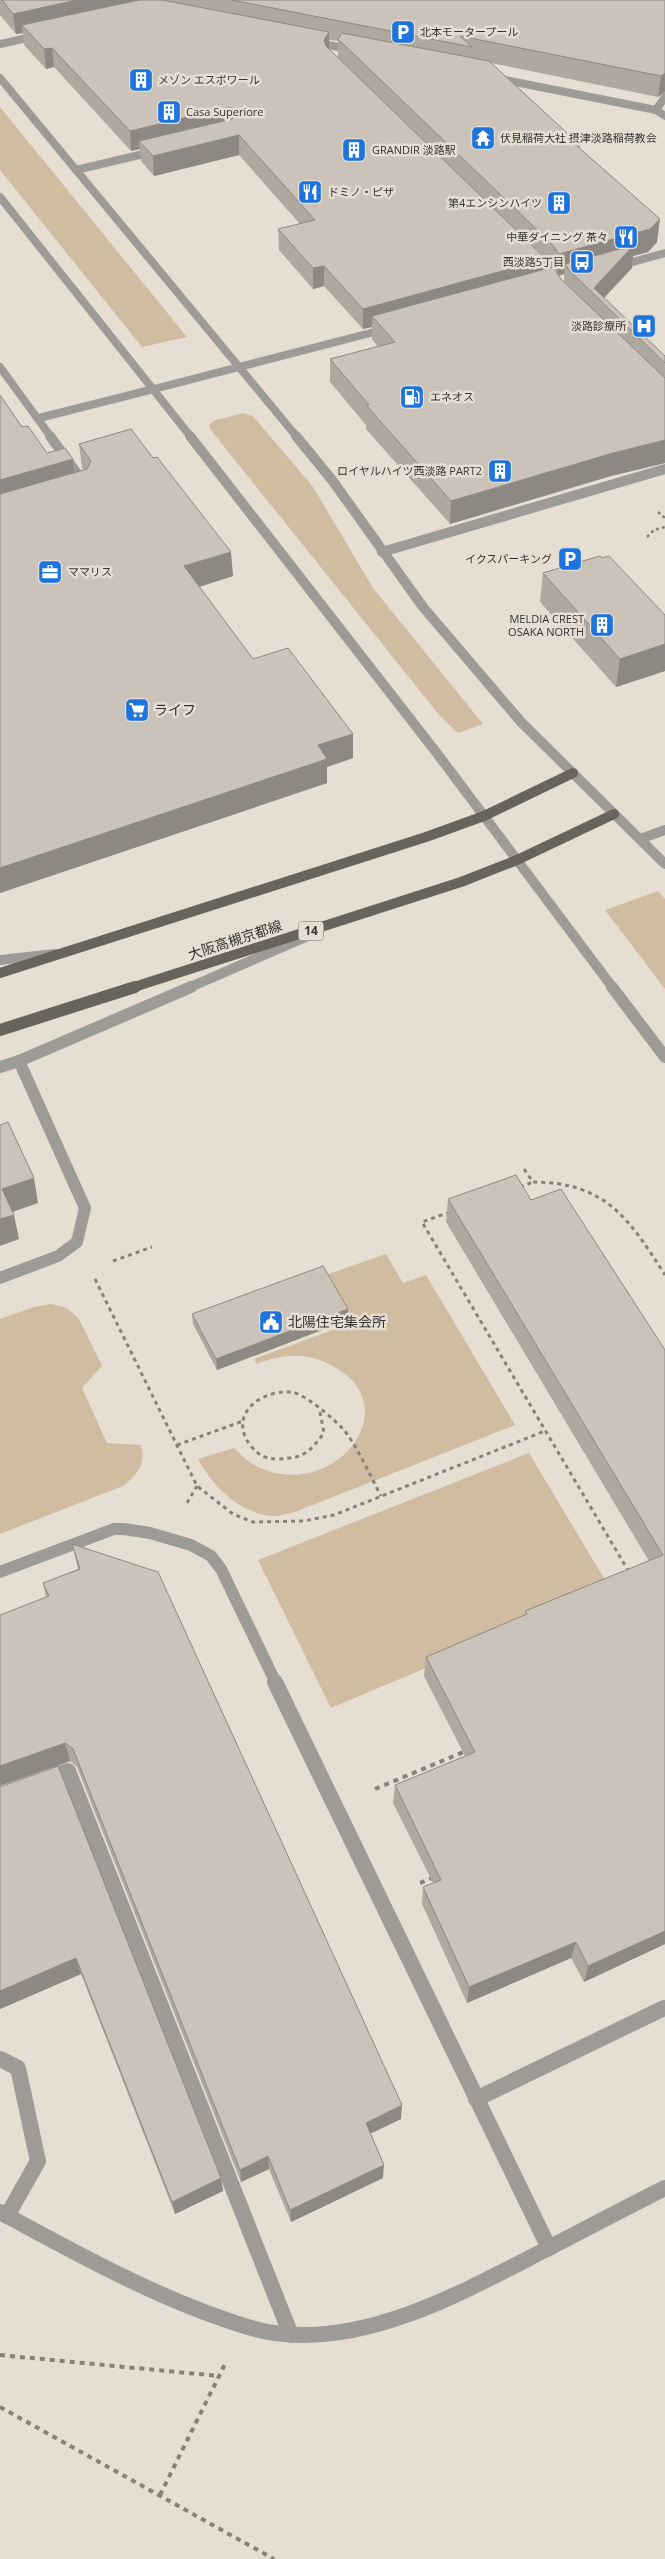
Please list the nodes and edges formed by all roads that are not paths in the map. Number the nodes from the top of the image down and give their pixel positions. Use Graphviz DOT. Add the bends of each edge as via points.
graph roads {
  1 [pos="46,34"];
  2 [pos="305,40"];
  3 [pos="0,44"];
  4 [pos="364,52"];
  5 [pos="489,77"];
  6 [pos="0,78"];
  7 [pos="665,97"];
  8 [pos="656,110"];
  9 [pos="665,116"];
  10 [pos="166,148"];
  11 [pos="76,170"];
  12 [pos="0,197"];
  13 [pos="665,253"];
  14 [pos="609,268"];
  15 [pos="394,327"];
  16 [pos="0,367"];
  17 [pos="239,369"];
  18 [pos="154,389"];
  19 [pos="39,418"];
  20 [pos="665,469"];
  21 [pos="78,490"];
  22 [pos="382,552"];
  23 [pos="573,773"];
  24 [pos="614,814"];
  25 [pos="484,816"];
  26 [pos="665,830"];
  27 [pos="640,839"];
  28 [pos="518,860"];
  29 [pos="665,864"];
  30 [pos="338,923"];
  31 [pos="60,953"];
  32 [pos="0,960"];
  33 [pos="0,973"];
  34 [pos="0,1030"];
  35 [pos="665,1057"];
  36 [pos="19,1061"];
  37 [pos="0,1067"];
  38 [pos="0,1278"];
  39 [pos="0,1572"];
  40 [pos="34,1784"];
  41 [pos="664,2008"];
  42 [pos="0,2059"];
  43 [pos="476,2099"];
  44 [pos="665,2188"];
  45 [pos="4,2214"];
  46 [pos="550,2248"];
  47 [pos="291,2335"];
  1 -- 3 [label="street"];
  2 -- 4 [label="street" via="337,51"];
  5 -- 8 [label="street"];
  6 -- 11 [label="street"];
  7 -- 8 [label="street"];
  8 -- 9 [label="street"];
  10 -- 11 [label="street"];
  11 -- 17 [label="street"];
  12 -- 18 [label="street"];
  13 -- 14 [label="street"];
  15 -- 17 [label="street"];
  16 -- 19 [label="street"];
  17 -- 18 [label="street"];
  17 -- 22 [label="street" via="332,480"];
  18 -- 19 [label="street"];
  18 -- 25 [label="street"];
  19 -- 21 [label="street" via="87,488"];
  20 -- 22 [label="street"];
  22 -- 23 [label="street" via="423,607 522,722"];
  23 -- 24 [label="street"];
  23 -- 25 [label="main road"];
  24 -- 27 [label="street"];
  24 -- 28 [label="main road, 大阪高槻京都線 / 14"];
  25 -- 28 [label="street"];
  25 -- 31 [label="main road"];
  26 -- 27 [label="street"];
  27 -- 29 [label="street"];
  28 -- 30 [label="main road, 大阪高槻京都線 / 14"];
  28 -- 35 [label="street"];
  30 -- 34 [label="main road, 大阪高槻京都線 / 14"];
  30 -- 36 [label="street"];
  31 -- 32 [label="street"];
  31 -- 33 [label="main road"];
  36 -- 37 [label="street"];
  36 -- 38 [label="street" via="85,1208 77,1242 58,1256"];
  39 -- 43 [label="street" via="114,1529 128,1528 200,1550 213,1558"];
  40 -- 47 [label="street" via="68,1771"];
  41 -- 43 [label="street"];
  42 -- 45 [label="street" via="18,2068 38,2161"];
  43 -- 46 [label="street"];
  44 -- 46 [label="street"];
  45 -- 47 [label="street" via="193,2308 244,2326"];
  46 -- 47 [label="street" via="474,2287 380,2322 337,2331"];
}
